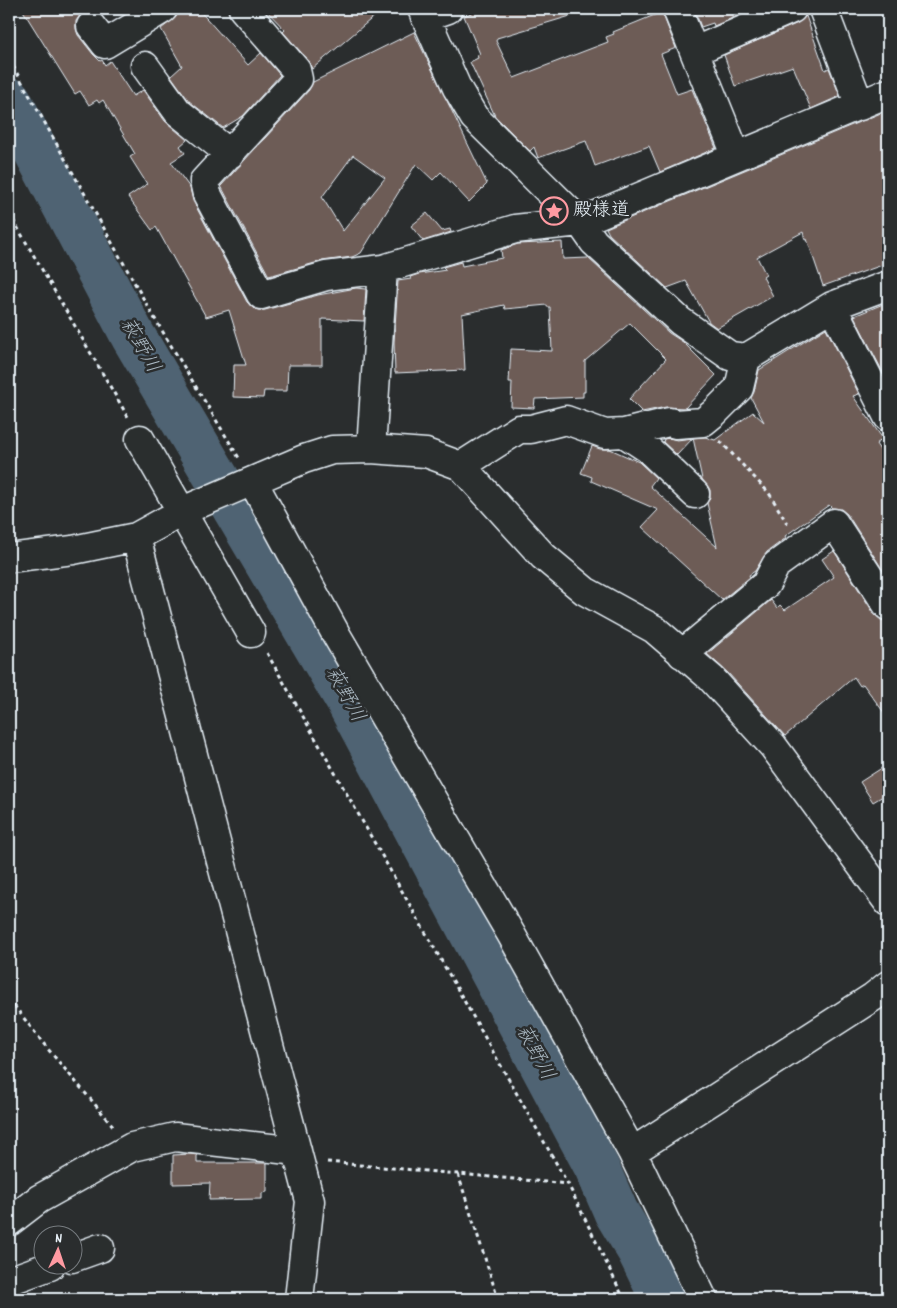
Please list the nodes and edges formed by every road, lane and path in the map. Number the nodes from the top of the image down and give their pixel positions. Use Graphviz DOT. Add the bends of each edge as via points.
graph roads {
  1 [pos="163,9"];
  2 [pos="243,9"];
  3 [pos="677,9"];
  4 [pos="792,9"];
  5 [pos="823,9"];
  6 [pos="432,12"];
  7 [pos="91,26"];
  8 [pos="695,51"];
  9 [pos="9,59"];
  10 [pos="145,66"];
  11 [pos="888,93"];
  12 [pos="860,106"];
  13 [pos="230,154"];
  14 [pos="736,156"];
  15 [pos="9,212"];
  16 [pos="580,222"];
  17 [pos="383,269"];
  18 [pos="888,285"];
  19 [pos="832,306"];
  20 [pos="746,358"];
  21 [pos="888,417"];
  22 [pos="702,422"];
  23 [pos="624,433"];
  24 [pos="140,439"];
  25 [pos="371,449"];
  26 [pos="461,466"];
  27 [pos="248,484"];
  28 [pos="695,494"];
  29 [pos="185,511"];
  30 [pos="136,536"];
  31 [pos="801,547"];
  32 [pos="9,558"];
  33 [pos="888,606"];
  34 [pos="251,633"];
  35 [pos="682,654"];
  36 [pos="888,902"];
  37 [pos="888,985"];
  38 [pos="9,999"];
  39 [pos="132,1147"];
  40 [pos="632,1152"];
  41 [pos="298,1155"];
  42 [pos="458,1174"];
  43 [pos="568,1184"];
  44 [pos="9,1222"];
  45 [pos="100,1248"];
  46 [pos="82,1254"];
  47 [pos="32,1276"];
  48 [pos="14,1285"];
  49 [pos="299,1299"];
  50 [pos="498,1299"];
  51 [pos="624,1299"];
  52 [pos="703,1299"];
  1 -- 7 [label="street" via="105,44"];
  2 -- 13 [label="street" via="296,70 298,79"];
  3 -- 8 [label="street"];
  4 -- 8 [label="street"];
  5 -- 12 [label="street"];
  6 -- 16 [label="street" via="457,88 474,117"];
  8 -- 14 [label="street"];
  9 -- 27 [label="path"];
  10 -- 13 [label="street" via="178,112"];
  11 -- 12 [label="street"];
  12 -- 14 [label="street"];
  13 -- 17 [label="street" via="204,181 207,194 261,295 326,276"];
  14 -- 16 [label="street"];
  15 -- 24 [label="path"];
  16 -- 17 [label="street" via="515,228"];
  16 -- 20 [label="street" via="594,242 680,321 730,356"];
  17 -- 25 [label="street"];
  18 -- 19 [label="street"];
  19 -- 20 [label="street"];
  19 -- 21 [label="street"];
  20 -- 22 [label="street" via="739,388"];
  22 -- 23 [label="street" via="669,422"];
  22 -- 31 [label="path" via="769,492"];
  23 -- 26 [label="street" via="605,434 566,420 519,429"];
  23 -- 28 [label="street" via="647,448"];
  24 -- 29 [label="street"];
  25 -- 26 [label="street" via="426,453"];
  25 -- 27 [label="street" via="332,450"];
  26 -- 35 [label="street" via="543,556 585,591 654,629"];
  27 -- 29 [label="street"];
  27 -- 40 [label="street" via="511,934"];
  29 -- 30 [label="street"];
  29 -- 34 [label="street"];
  30 -- 32 [label="street" via="73,550"];
  30 -- 41 [label="street"];
  31 -- 33 [label="street" via="834,523"];
  31 -- 35 [label="street" via="776,566 766,584"];
  34 -- 43 [label="path" via="262,644"];
  35 -- 36 [label="street" via="711,678 773,746"];
  37 -- 40 [label="street"];
  38 -- 39 [label="path"];
  39 -- 41 [label="street" via="175,1137"];
  39 -- 44 [label="street" via="39,1199"];
  40 -- 52 [label="street"];
  41 -- 42 [label="path"];
  41 -- 49 [label="street" via="310,1200"];
  42 -- 43 [label="path"];
  42 -- 50 [label="path"];
  43 -- 51 [label="path"];
  45 -- 46 [label="street"];
  47 -- 48 [label="street"];
}
